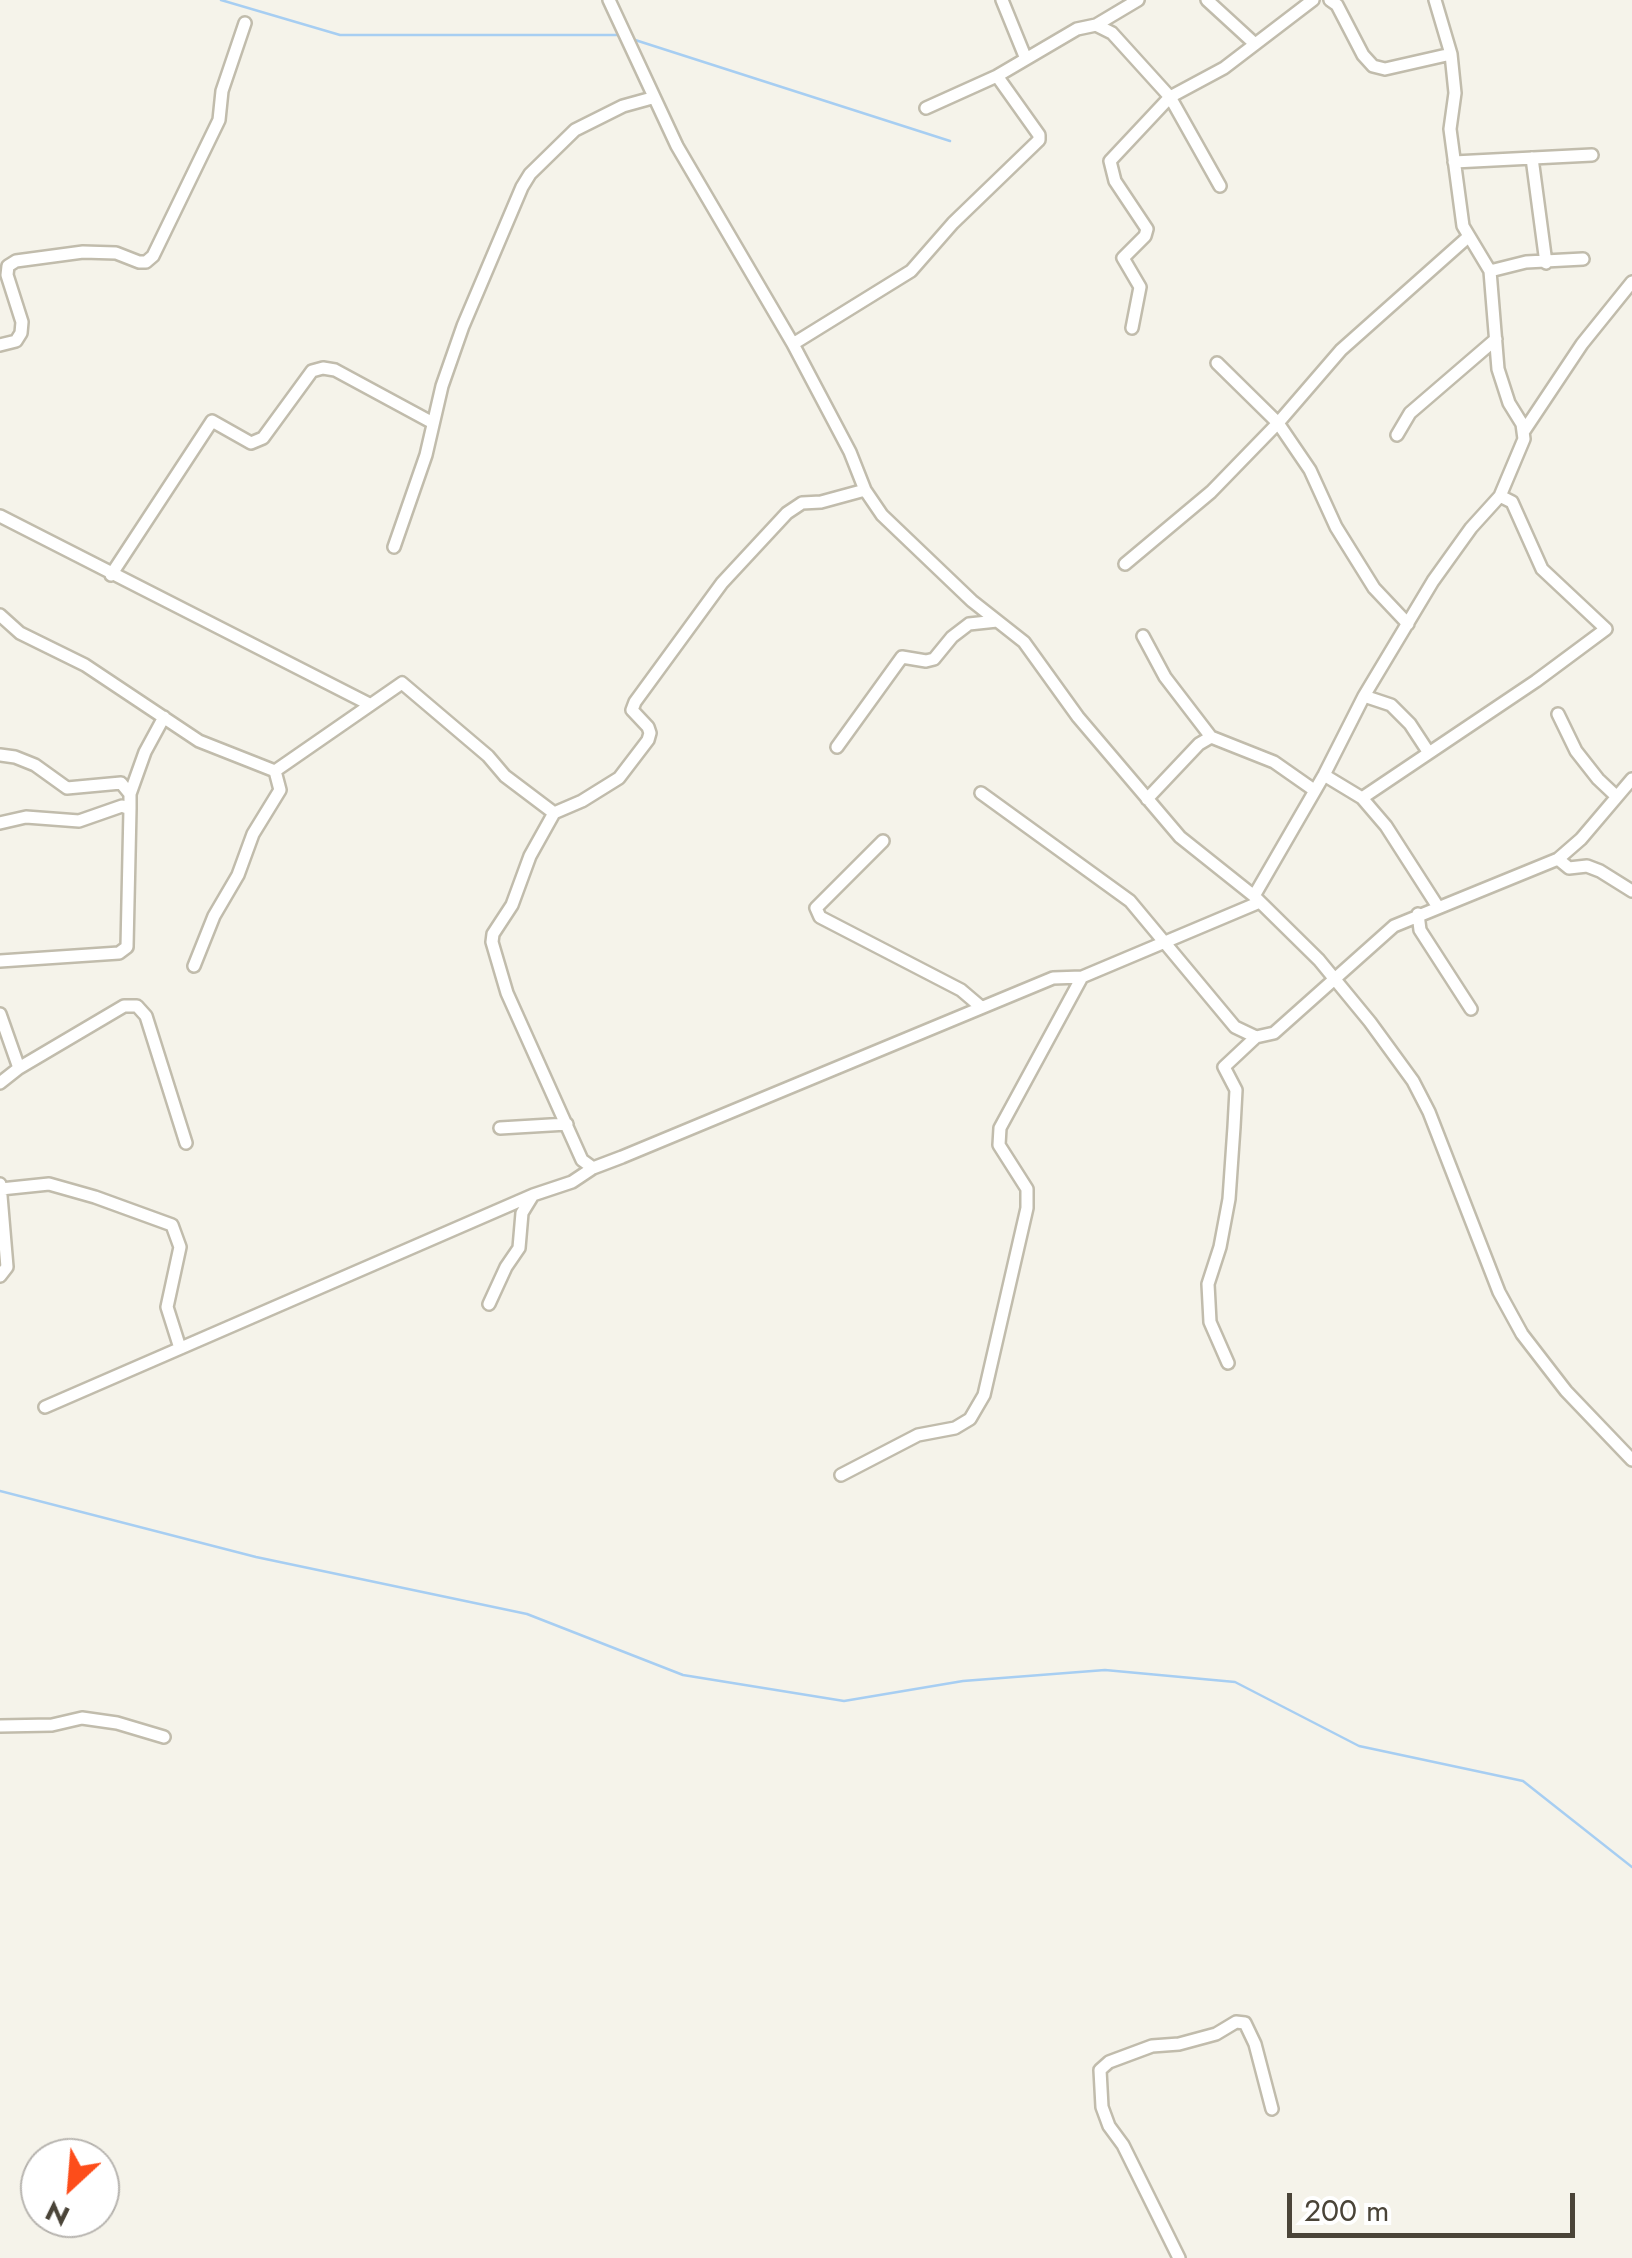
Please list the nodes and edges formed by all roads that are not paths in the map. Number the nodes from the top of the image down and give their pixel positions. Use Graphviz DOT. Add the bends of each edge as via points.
graph roads {
  1 [pos="1002,0"];
  2 [pos="1138,0"];
  3 [pos="1208,0"];
  4 [pos="1312,0"];
  5 [pos="1330,0"];
  6 [pos="1435,0"];
  7 [pos="612,1"];
  8 [pos="245,23"];
  9 [pos="1096,25"];
  10 [pos="1255,44"];
  11 [pos="1452,54"];
  12 [pos="1026,58"];
  13 [pos="997,76"];
  14 [pos="1170,96"];
  15 [pos="652,98"];
  16 [pos="926,108"];
  17 [pos="1592,155"];
  18 [pos="1532,158"];
  19 [pos="1454,162"];
  20 [pos="1220,186"];
  21 [pos="1468,238"];
  22 [pos="1583,259"];
  23 [pos="1546,263"];
  24 [pos="1490,270"];
  25 [pos="1632,282"];
  26 [pos="856,303"];
  27 [pos="1132,328"];
  28 [pos="1496,339"];
  29 [pos="793,344"];
  30 [pos="0,345"];
  31 [pos="1216,363"];
  32 [pos="433,423"];
  33 [pos="1278,423"];
  34 [pos="1524,432"];
  35 [pos="1397,435"];
  36 [pos="864,490"];
  37 [pos="1500,496"];
  38 [pos="0,516"];
  39 [pos="394,547"];
  40 [pos="1125,564"];
  41 [pos="111,575"];
  42 [pos="0,615"];
  43 [pos="997,620"];
  44 [pos="1408,624"];
  45 [pos="1142,636"];
  46 [pos="1364,696"];
  47 [pos="369,704"];
  48 [pos="1558,714"];
  49 [pos="164,717"];
  50 [pos="1212,737"];
  51 [pos="837,747"];
  52 [pos="1429,753"];
  53 [pos="0,756"];
  54 [pos="275,771"];
  55 [pos="1324,776"];
  56 [pos="1632,778"];
  57 [pos="1314,790"];
  58 [pos="980,793"];
  59 [pos="130,794"];
  60 [pos="1616,796"];
  61 [pos="1362,798"];
  62 [pos="1147,799"];
  63 [pos="130,808"];
  64 [pos="554,812"];
  65 [pos="0,822"];
  66 [pos="884,841"];
  67 [pos="1558,859"];
  68 [pos="1632,891"];
  69 [pos="1257,899"];
  70 [pos="1438,907"];
  71 [pos="1418,914"];
  72 [pos="1163,943"];
  73 [pos="0,961"];
  74 [pos="194,966"];
  75 [pos="1082,977"];
  76 [pos="1335,980"];
  77 [pos="981,1008"];
  78 [pos="1471,1009"];
  79 [pos="0,1014"];
  80 [pos="1256,1037"];
  81 [pos="19,1068"];
  82 [pos="0,1083"];
  83 [pos="567,1124"];
  84 [pos="500,1128"];
  85 [pos="186,1143"];
  86 [pos="593,1168"];
  87 [pos="1,1186"];
  88 [pos="533,1196"];
  89 [pos="0,1276"];
  90 [pos="490,1304"];
  91 [pos="180,1348"];
  92 [pos="1228,1363"];
  93 [pos="45,1408"];
  94 [pos="1632,1460"];
  95 [pos="840,1475"];
  96 [pos="0,1726"];
  97 [pos="164,1738"];
  98 [pos="1272,2110"];
  99 [pos="1179,2258"];
  1 -- 12 [label="street"];
  2 -- 9 [label="street"];
  3 -- 10 [label="street"];
  4 -- 10 [label="street"];
  5 -- 11 [label="street" via="1373,66 1385,70"];
  6 -- 11 [label="street"];
  7 -- 15 [label="street"];
  8 -- 30 [label="street" via="222,91 220,120 153,256 139,262 83,252 16,261 7,275 22,333"];
  9 -- 12 [label="street"];
  9 -- 14 [label="street" via="1112,32"];
  10 -- 14 [label="street"];
  11 -- 19 [label="street"];
  12 -- 13 [label="street"];
  13 -- 16 [label="street"];
  13 -- 29 [label="street" via="1039,140 911,271"];
  14 -- 20 [label="street"];
  14 -- 27 [label="street" via="1110,161 1147,229 1123,258 1140,287"];
  15 -- 29 [label="street"];
  15 -- 32 [label="street" via="576,130 530,174 463,326"];
  17 -- 18 [label="street"];
  18 -- 19 [label="street"];
  18 -- 23 [label="street"];
  19 -- 21 [label="street"];
  21 -- 24 [label="street"];
  21 -- 33 [label="street" via="1341,350"];
  22 -- 23 [label="street"];
  23 -- 24 [label="street"];
  24 -- 28 [label="street"];
  25 -- 34 [label="street"];
  26 -- 29 [label="street"];
  28 -- 34 [label="street" via="1508,403"];
  28 -- 35 [label="street" via="1410,413"];
  29 -- 36 [label="street"];
  31 -- 33 [label="street"];
  32 -- 39 [label="street"];
  32 -- 41 [label="street" via="334,370 312,371 263,438 251,443 212,420"];
  33 -- 40 [label="street" via="1211,492"];
  33 -- 44 [label="street" via="1374,588"];
  34 -- 37 [label="street"];
  36 -- 43 [label="street"];
  36 -- 64 [label="street" via="802,503 787,513 722,583 634,702 632,710 650,733 619,778"];
  37 -- 44 [label="street"];
  37 -- 52 [label="street" via="1512,502 1542,568 1606,629"];
  38 -- 41 [label="street"];
  41 -- 47 [label="street"];
  42 -- 49 [label="street"];
  43 -- 51 [label="street" via="969,624 934,658 902,657"];
  43 -- 62 [label="street" via="1024,642"];
  44 -- 46 [label="street"];
  45 -- 50 [label="street"];
  46 -- 52 [label="street" via="1391,705"];
  46 -- 55 [label="street"];
  47 -- 54 [label="street"];
  47 -- 64 [label="street" via="402,683"];
  48 -- 60 [label="street" via="1576,751"];
  49 -- 54 [label="street" via="200,742"];
  49 -- 59 [label="street"];
  50 -- 57 [label="street" via="1274,762"];
  50 -- 62 [label="street"];
  52 -- 61 [label="street"];
  53 -- 59 [label="street" via="36,765 68,788 120,783"];
  54 -- 74 [label="street" via="280,790"];
  55 -- 57 [label="street"];
  55 -- 61 [label="street"];
  56 -- 60 [label="street"];
  57 -- 69 [label="street"];
  58 -- 72 [label="street" via="1130,901"];
  59 -- 63 [label="street"];
  60 -- 67 [label="street"];
  61 -- 70 [label="street"];
  62 -- 69 [label="street" via="1180,838"];
  63 -- 65 [label="street" via="79,821 26,816"];
  63 -- 73 [label="street" via="127,948"];
  64 -- 83 [label="street" via="492,942 507,993"];
  66 -- 77 [label="street" via="816,908 820,918 961,990"];
  67 -- 68 [label="street" via="1569,868 1600,871"];
  67 -- 70 [label="street"];
  69 -- 72 [label="street"];
  69 -- 76 [label="street"];
  70 -- 71 [label="street"];
  71 -- 76 [label="street" via="1394,926"];
  71 -- 78 [label="street" via="1420,930"];
  72 -- 75 [label="street"];
  72 -- 80 [label="street" via="1235,1027"];
  75 -- 77 [label="street" via="1053,978"];
  75 -- 95 [label="street" via="1000,1128 999,1144 1027,1189 1027,1208 984,1395 970,1419 955,1428 918,1435"];
  76 -- 80 [label="street" via="1274,1033"];
  76 -- 94 [label="street" via="1414,1081 1522,1334"];
  77 -- 86 [label="street"];
  79 -- 81 [label="street"];
  80 -- 92 [label="street" via="1224,1067 1236,1090 1229,1199 1208,1284 1210,1322"];
  81 -- 82 [label="street"];
  81 -- 85 [label="street" via="124,1006 137,1006 146,1016"];
  83 -- 84 [label="street"];
  83 -- 86 [label="street" via="582,1160"];
  86 -- 88 [label="street"];
  87 -- 89 [label="street" via="7,1268"];
  87 -- 91 [label="street" via="49,1184 172,1225 180,1247 167,1308"];
  88 -- 90 [label="street" via="522,1213 519,1248"];
  88 -- 91 [label="street"];
  91 -- 93 [label="street"];
  96 -- 97 [label="street" via="82,1718"];
  98 -- 99 [label="street" via="1245,2022 1152,2046 1100,2070 1109,2126"];
}
